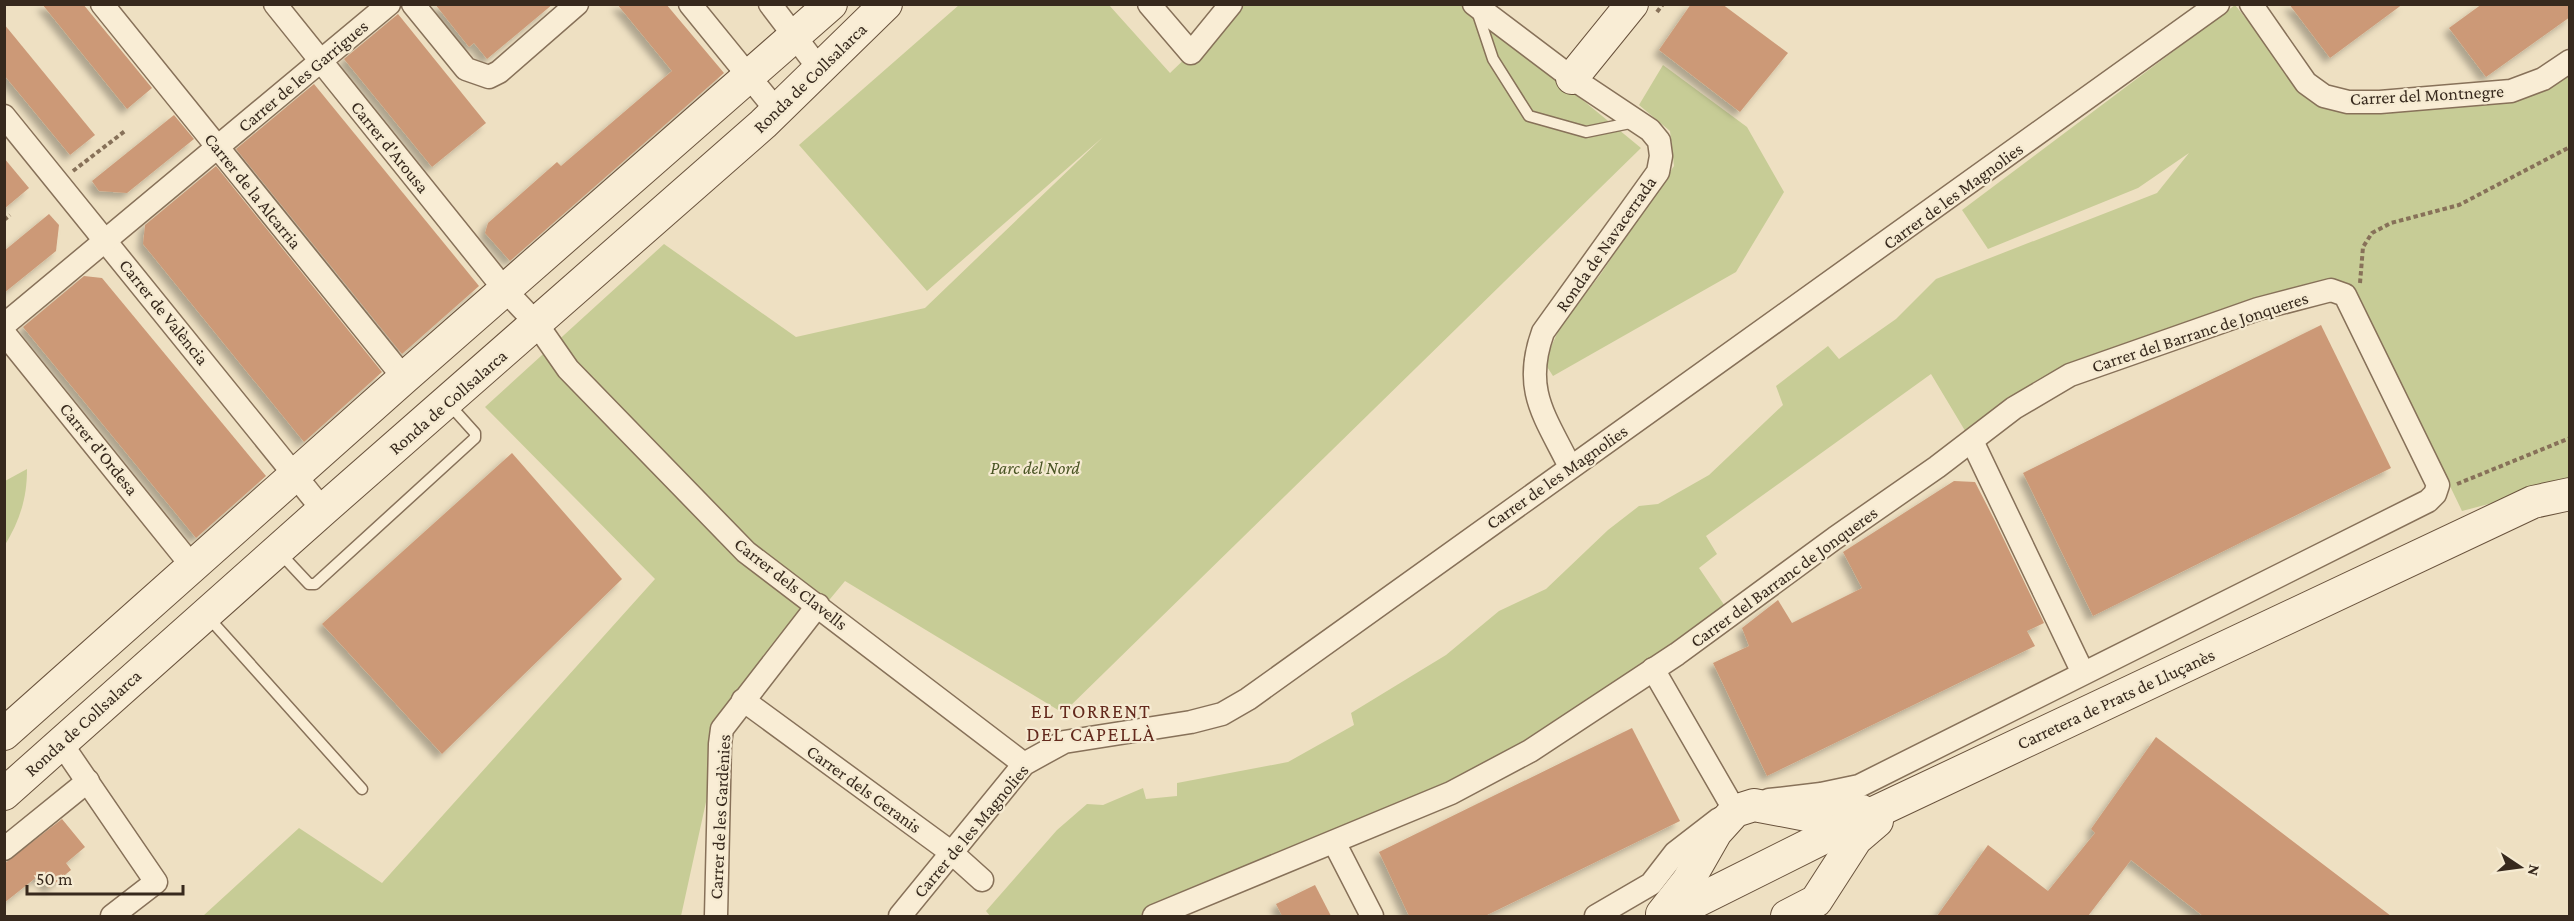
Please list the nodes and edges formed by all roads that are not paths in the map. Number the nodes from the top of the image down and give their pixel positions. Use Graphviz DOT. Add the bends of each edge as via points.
graph roads {
  1 [pos="102,4"];
  2 [pos="275,4"];
  3 [pos="389,4"];
  4 [pos="413,4"];
  5 [pos="577,4"];
  6 [pos="690,4"];
  7 [pos="770,4"];
  8 [pos="831,4"];
  9 [pos="886,4"];
  10 [pos="1149,4"];
  11 [pos="1231,4"];
  12 [pos="2218,4"];
  13 [pos="2251,4"];
  14 [pos="1474,5"];
  15 [pos="1628,6"];
  16 [pos="795,36"];
  17 [pos="321,61"];
  18 [pos="2570,61"];
  19 [pos="821,71"];
  20 [pos="749,77"];
  21 [pos="1572,78"];
  22 [pos="777,111"];
  23 [pos="4,116"];
  24 [pos="1638,121"];
  25 [pos="217,148"];
  26 [pos="107,240"];
  27 [pos="505,290"];
  28 [pos="536,323"];
  29 [pos="4,325"];
  30 [pos="4,333"];
  31 [pos="404,378"];
  32 [pos="447,402"];
  33 [pos="1972,441"];
  34 [pos="1570,467"];
  35 [pos="296,476"];
  36 [pos="2436,489"];
  37 [pos="2570,494"];
  38 [pos="323,510"];
  39 [pos="277,550"];
  40 [pos="192,566"];
  41 [pos="818,605"];
  42 [pos="206,614"];
  43 [pos="120,631"];
  44 [pos="149,664"];
  45 [pos="1653,669"];
  46 [pos="2083,673"];
  47 [pos="743,700"];
  48 [pos="4,734"];
  49 [pos="61,743"];
  50 [pos="1024,764"];
  51 [pos="88,781"];
  52 [pos="362,789"];
  53 [pos="4,794"];
  54 [pos="1901,801"];
  55 [pos="1776,808"];
  56 [pos="1735,811"];
  57 [pos="1828,837"];
  58 [pos="1334,842"];
  59 [pos="4,849"];
  60 [pos="952,853"];
  61 [pos="982,880"];
  62 [pos="1823,890"];
  63 [pos="112,916"];
  64 [pos="716,916"];
  65 [pos="900,916"];
  66 [pos="1154,916"];
  67 [pos="1372,916"];
  68 [pos="1596,916"];
  69 [pos="1660,916"];
  70 [pos="1667,916"];
  71 [pos="1787,916"];
  1 -- 25 [label="street, Carrer de la Alcarria"];
  2 -- 17 [label="street, Carrer d'Arousa"];
  3 -- 17 [label="street, Carrer de les Garrigues"];
  4 -- 5 [label="street" via="466,69 489,77"];
  6 -- 20 [label="street"];
  7 -- 16 [label="street"];
  8 -- 16 [label="street"];
  9 -- 19 [label="street, Ronda de Collsalarca"];
  10 -- 11 [label="street" via="1191,53"];
  12 -- 34 [label="street, Carrer de les Magnolies"];
  13 -- 18 [label="street, Carrer del Montnegre" via="2306,83 2324,96 2348,102 2511,91 2543,79"];
  14 -- 21 [label="street, Ronda de Navacerrada"];
  14 -- 24 [label="lane" via="1493,59 1529,116 1586,132"];
  15 -- 21 [label="street"];
  16 -- 19 [label="street"];
  16 -- 20 [label="street"];
  17 -- 25 [label="street, Carrer de les Garrigues"];
  17 -- 27 [label="street, Carrer d'Arousa"];
  19 -- 22 [label="street, Ronda de Collsalarca"];
  20 -- 22 [label="street"];
  20 -- 27 [label="street"];
  21 -- 24 [label="street, Ronda de Navacerrada"];
  22 -- 28 [label="street, Ronda de Collsalarca"];
  23 -- 26 [label="street, Carrer de València"];
  24 -- 34 [label="street, Ronda de Navacerrada" via="1659,141 1658,172 1544,332 1533,364 1534,386 1542,411"];
  25 -- 26 [label="street, Carrer de les Garrigues"];
  25 -- 31 [label="street, Carrer de la Alcarria"];
  26 -- 29 [label="street, Carrer de les Garrigues"];
  26 -- 35 [label="street, Carrer de València"];
  27 -- 28 [label="street, Carrer d'Arousa"];
  27 -- 31 [label="street"];
  28 -- 32 [label="street, Ronda de Collsalarca"];
  28 -- 41 [label="street, Carrer dels Clavells" via="568,369 746,552"];
  30 -- 40 [label="street, Carrer d'Ordesa"];
  31 -- 35 [label="street"];
  32 -- 38 [label="street, Ronda de Collsalarca"];
  32 -- 39 [label="lane" via="475,433 475,438 315,584 309,584"];
  33 -- 36 [label="street, Carrer del Barranc de Jonqueres" via="2014,408 2070,375 2258,309 2331,290 2345,295"];
  33 -- 45 [label="street, Carrer del Barranc de Jonqueres"];
  33 -- 46 [label="street"];
  34 -- 50 [label="street, Carrer de les Magnolies" via="1222,714 1064,742"];
  35 -- 38 [label="street, Carrer de València"];
  35 -- 40 [label="street"];
  36 -- 46 [label="street, Carretera de Prats de Lluçanès" via="2428,501"];
  37 -- 54 [label="street, Carretera de Prats de Lluçanès" via="2533,502"];
  38 -- 39 [label="street, Ronda de Collsalarca"];
  39 -- 42 [label="street, Ronda de Collsalarca"];
  40 -- 43 [label="street"];
  41 -- 47 [label="street, Carrer de les Gardènies"];
  41 -- 50 [label="street, Carrer dels Clavells"];
  42 -- 44 [label="street, Ronda de Collsalarca"];
  42 -- 52 [label="lane"];
  43 -- 44 [label="street"];
  43 -- 48 [label="street"];
  44 -- 49 [label="street, Ronda de Collsalarca"];
  45 -- 56 [label="street"];
  45 -- 58 [label="street, Carrer del Barranc de Jonqueres" via="1530,751 1451,793"];
  46 -- 56 [label="street, Carretera de Prats de Lluçanès" via="1859,786 1750,802"];
  47 -- 60 [label="street, Carrer dels Geranis"];
  47 -- 64 [label="street, Carrer de les Gardènies" via="722,729 720,744"];
  49 -- 51 [label="street"];
  49 -- 53 [label="street, Ronda de Collsalarca"];
  50 -- 60 [label="street, Carrer de les Magnolies"];
  51 -- 59 [label="street"];
  51 -- 63 [label="street" via="156,882"];
  54 -- 55 [label="street" via="1840,816 1812,816"];
  54 -- 57 [label="street, Carretera de Prats de Lluçanès"];
  54 -- 62 [label="street" via="1856,838"];
  55 -- 56 [label="street" via="1754,805"];
  55 -- 57 [label="street" via="1815,825"];
  56 -- 68 [label="street, Carretera de Prats de Lluçanès" via="1712,823 1675,853 1650,884"];
  56 -- 69 [label="street" via="1716,832 1688,881"];
  57 -- 62 [label="street" via="1831,853"];
  57 -- 70 [label="street, Carretera de Prats de Lluçanès"];
  58 -- 66 [label="street, Carrer del Barranc de Jonqueres"];
  58 -- 67 [label="street"];
  60 -- 61 [label="street, Carrer dels Geranis"];
  60 -- 65 [label="street, Carrer de les Magnolies"];
  62 -- 71 [label="street" via="1816,900"];
}
